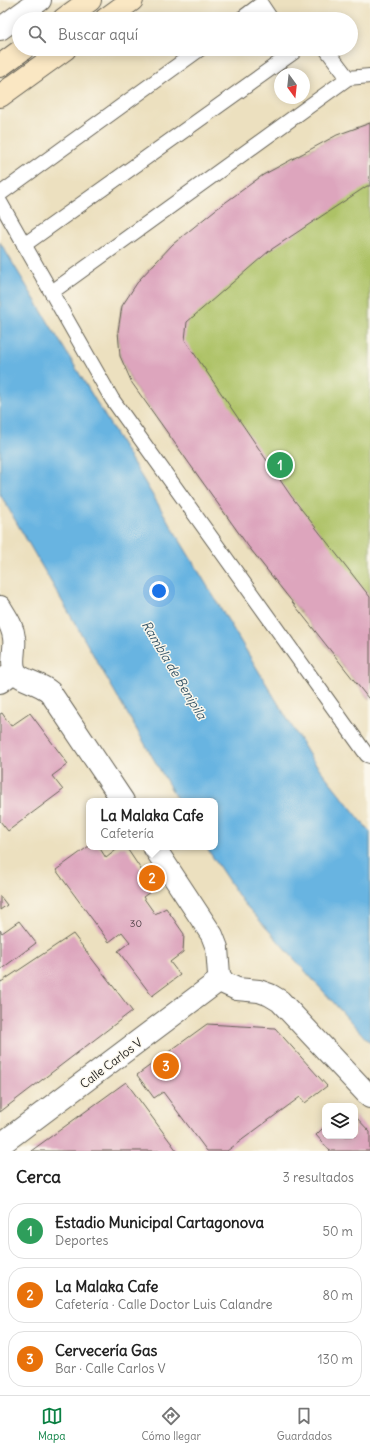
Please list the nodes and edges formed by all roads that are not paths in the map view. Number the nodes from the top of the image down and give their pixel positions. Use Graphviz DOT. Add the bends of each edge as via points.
graph roads {
  1 [pos="40,0"];
  2 [pos="90,0"];
  3 [pos="132,0"];
  4 [pos="23,12"];
  5 [pos="74,12"];
  6 [pos="116,12"];
  7 [pos="250,12"];
  8 [pos="266,12"];
  9 [pos="12,20"];
  10 [pos="0,29"];
  11 [pos="14,56"];
  12 [pos="55,56"];
  13 [pos="190,56"];
  14 [pos="287,56"];
  15 [pos="331,56"];
  16 [pos="0,66"];
  17 [pos="370,76"];
  18 [pos="348,78"];
  19 [pos="0,96"];
  20 [pos="0,194"];
  21 [pos="0,202"];
  22 [pos="24,246"];
  23 [pos="52,292"];
  24 [pos="0,607"];
  25 [pos="7,676"];
  26 [pos="370,756"];
  27 [pos="121,798"];
  28 [pos="156,850"];
  29 [pos="221,980"];
  30 [pos="370,1097"];
  31 [pos="0,1146"];
  1 -- 4 [label="street"];
  2 -- 5 [label="main road"];
  3 -- 6 [label="main road"];
  7 -- 8 [label="lane" via="261,4"];
  9 -- 10 [label="street"];
  11 -- 16 [label="main road"];
  12 -- 19 [label="main road"];
  13 -- 20 [label="lane"];
  14 -- 22 [label="lane"];
  15 -- 18 [label="lane"];
  17 -- 18 [label="lane"];
  18 -- 23 [label="lane"];
  21 -- 22 [label="lane"];
  22 -- 23 [label="lane"];
  23 -- 26 [label="lane" via="112,399 366,755"];
  24 -- 25 [label="street" via="13,629 15,643 13,662"];
  25 -- 27 [label="street" via="21,677 41,685 50,692"];
  28 -- 29 [label="street" via="212,935 217,948"];
  29 -- 30 [label="street" via="232,988 259,991 280,1001"];
  29 -- 31 [label="street, Calle Carlos V"];
}
